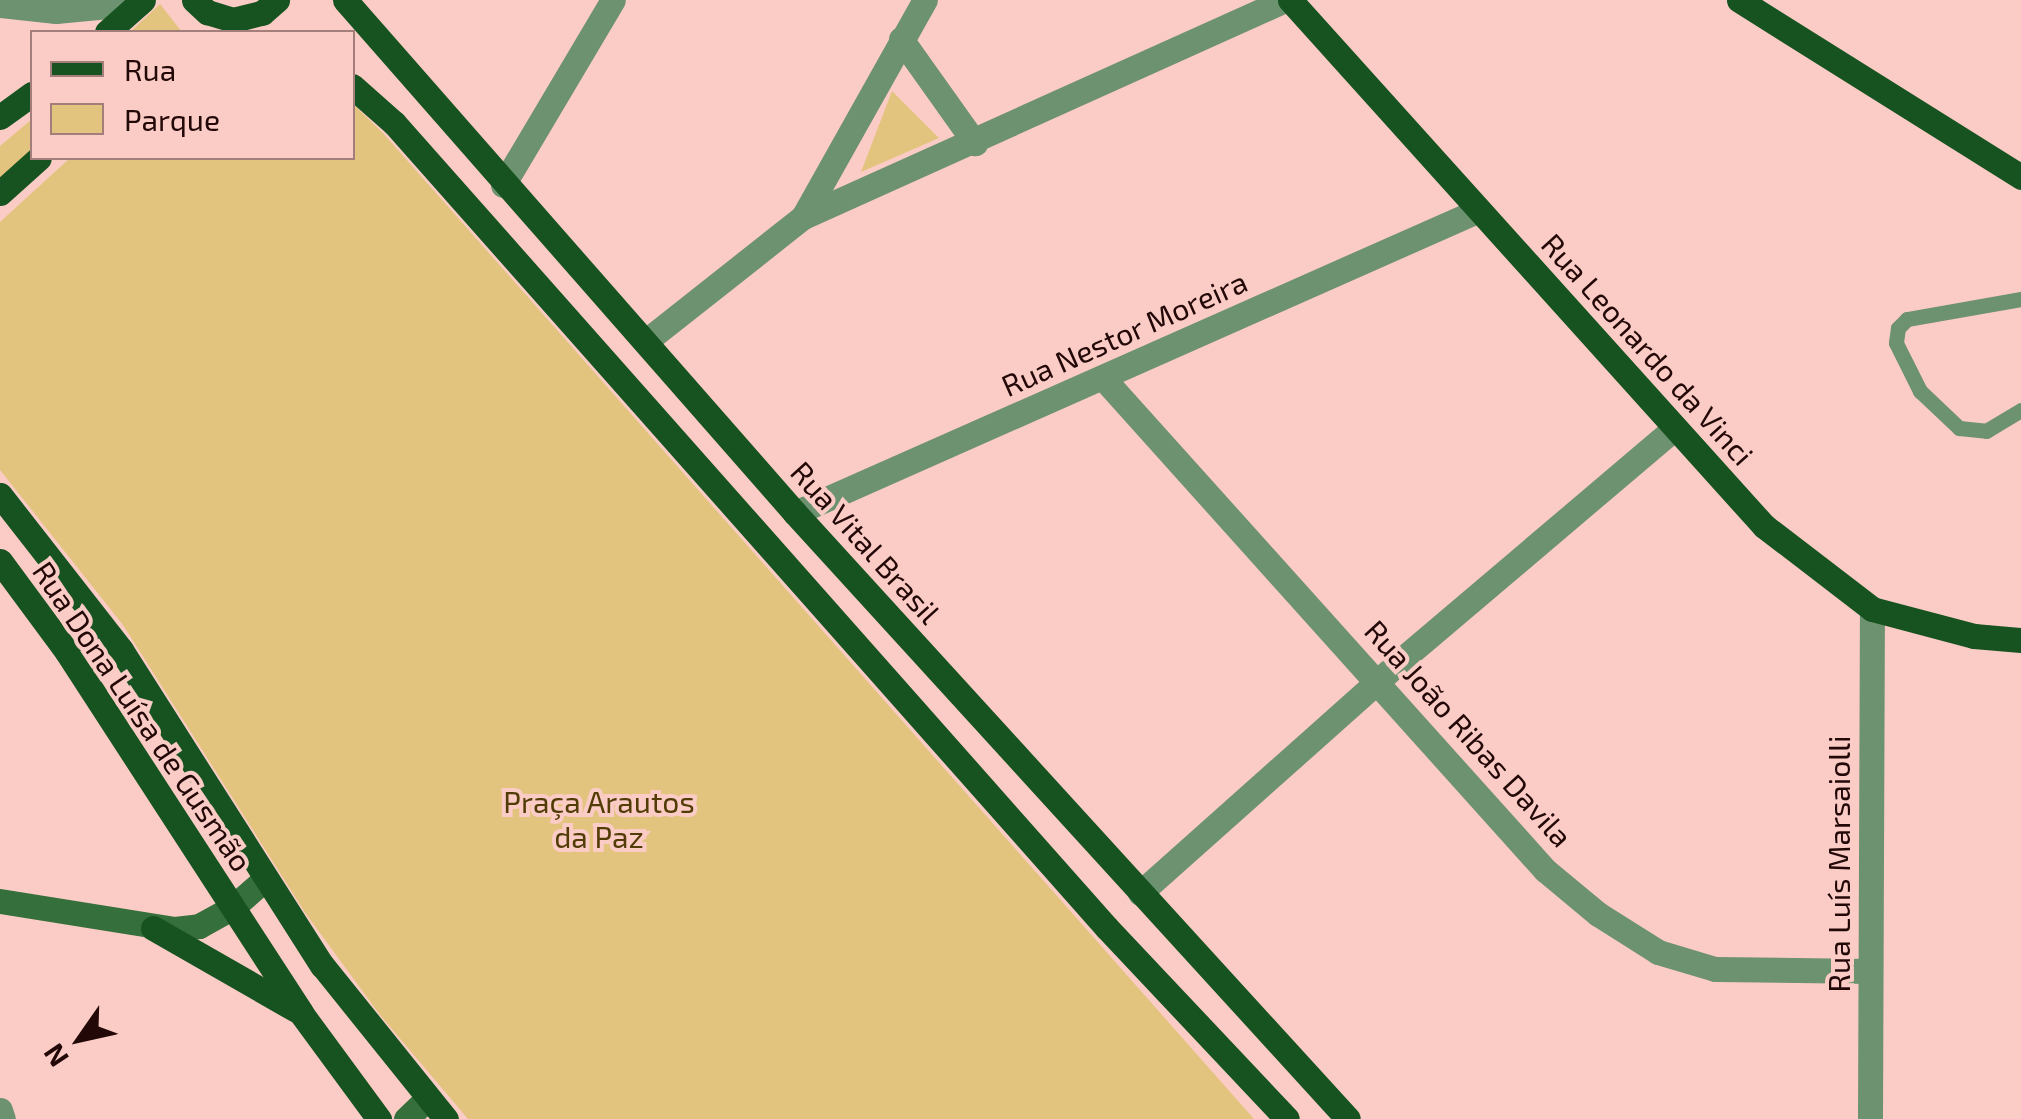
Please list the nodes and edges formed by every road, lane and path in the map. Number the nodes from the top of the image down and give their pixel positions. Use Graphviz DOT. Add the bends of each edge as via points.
graph roads {
  1 [pos="194,0"];
  2 [pos="276,0"];
  3 [pos="345,0"];
  4 [pos="613,0"];
  5 [pos="925,0"];
  6 [pos="1287,0"];
  7 [pos="1739,0"];
  8 [pos="142,2"];
  9 [pos="0,5"];
  10 [pos="213,25"];
  11 [pos="256,26"];
  12 [pos="108,30"];
  13 [pos="901,39"];
  14 [pos="355,89"];
  15 [pos="30,95"];
  16 [pos="0,117"];
  17 [pos="976,143"];
  18 [pos="1995,158"];
  19 [pos="37,160"];
  20 [pos="2021,166"];
  21 [pos="2021,181"];
  22 [pos="502,184"];
  23 [pos="0,192"];
  24 [pos="1479,210"];
  25 [pos="804,217"];
  26 [pos="2021,299"];
  27 [pos="646,341"];
  28 [pos="1104,379"];
  29 [pos="2021,410"];
  30 [pos="1675,428"];
  31 [pos="0,494"];
  32 [pos="795,513"];
  33 [pos="0,561"];
  34 [pos="1872,609"];
  35 [pos="2021,640"];
  36 [pos="1378,681"];
  37 [pos="264,879"];
  38 [pos="1140,893"];
  39 [pos="0,902"];
  40 [pos="232,908"];
  41 [pos="153,928"];
  42 [pos="1870,971"];
  43 [pos="301,1013"];
  44 [pos="428,1098"];
  45 [pos="0,1110"];
  46 [pos="3,1119"];
  47 [pos="379,1119"];
  48 [pos="406,1119"];
  49 [pos="446,1119"];
  50 [pos="1287,1119"];
  51 [pos="1348,1119"];
  52 [pos="1870,1119"];
  1 -- 10 [label="main road"];
  2 -- 11 [label="main road"];
  3 -- 22 [label="main road, Rua Vital Brasil"];
  4 -- 22 [label="street"];
  5 -- 13 [label="street"];
  6 -- 17 [label="street"];
  6 -- 24 [label="main road, Rua Leonardo da Vinci"];
  7 -- 18 [label="main road"];
  8 -- 9 [label="street" via="56,11"];
  8 -- 12 [label="main road"];
  10 -- 11 [label="main road"];
  13 -- 17 [label="street"];
  13 -- 25 [label="street"];
  14 -- 50 [label="main road" via="394,123 1107,928"];
  15 -- 16 [label="main road"];
  17 -- 25 [label="street"];
  18 -- 20 [label="main road"];
  18 -- 21 [label="main road"];
  19 -- 23 [label="main road"];
  22 -- 27 [label="main road, Rua Vital Brasil"];
  24 -- 28 [label="street, Rua Nestor Moreira"];
  24 -- 30 [label="main road, Rua Leonardo da Vinci"];
  25 -- 27 [label="street"];
  26 -- 29 [label="lane" via="1908,319 1896,343 1920,391 1959,428 1986,431"];
  27 -- 32 [label="main road, Rua Vital Brasil"];
  28 -- 32 [label="street, Rua Nestor Moreira"];
  28 -- 36 [label="street, Rua João Ribas Davila"];
  30 -- 34 [label="main road, Rua Leonardo da Vinci" via="1764,526"];
  30 -- 36 [label="street"];
  31 -- 37 [label="main road, Rua Dona Luísa de Gusmão" via="121,650"];
  32 -- 38 [label="main road, Rua Vital Brasil"];
  33 -- 40 [label="main road, Rua Dona Luísa de Gusmão" via="67,652"];
  34 -- 35 [label="main road, Rua Leonardo da Vinci" via="1974,636"];
  34 -- 42 [label="street, Rua Luís Marsaiolli"];
  36 -- 38 [label="street"];
  36 -- 42 [label="street, Rua João Ribas Davila" via="1545,870 1658,952 1715,969"];
  37 -- 40 [label="main road, Rua Dona Luísa de Gusmão"];
  37 -- 44 [label="main road" via="322,965"];
  38 -- 51 [label="main road, Rua Vital Brasil"];
  39 -- 41 [label="main road"];
  40 -- 41 [label="main road" via="198,926"];
  40 -- 43 [label="main road, Rua Dona Luísa de Gusmão"];
  41 -- 43 [label="main road"];
  42 -- 52 [label="street, Rua Luís Marsaiolli"];
  43 -- 47 [label="main road, Rua Dona Luísa de Gusmão"];
  44 -- 48 [label="main road"];
  44 -- 49 [label="main road"];
  45 -- 46 [label="street"];
}
